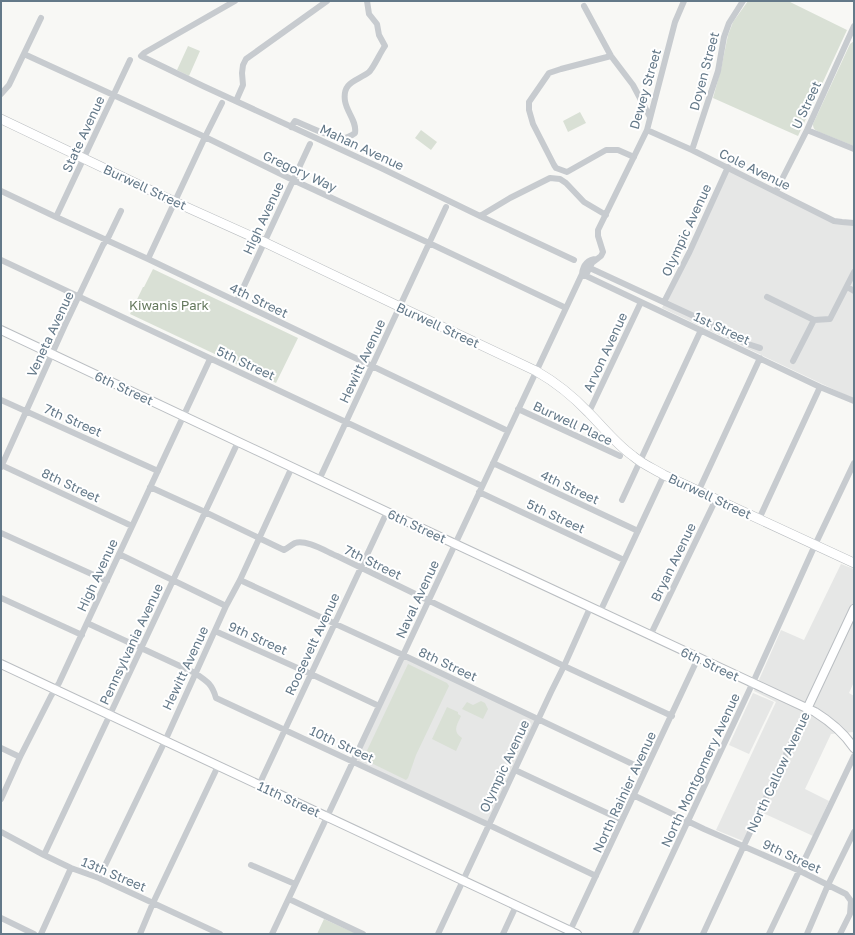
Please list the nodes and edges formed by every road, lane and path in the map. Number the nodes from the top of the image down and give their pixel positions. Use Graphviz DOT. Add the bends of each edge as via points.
graph roads {
  1 [pos="235,1"];
  2 [pos="327,1"];
  3 [pos="367,1"];
  4 [pos="684,1"];
  5 [pos="743,1"];
  6 [pos="584,6"];
  7 [pos="41,18"];
  8 [pos="854,26"];
  9 [pos="24,54"];
  10 [pos="611,56"];
  11 [pos="130,60"];
  12 [pos="1,94"];
  13 [pos="113,95"];
  14 [pos="236,101"];
  15 [pos="222,103"];
  16 [pos="650,118"];
  17 [pos="1,119"];
  18 [pos="292,127"];
  19 [pos="647,130"];
  20 [pos="807,130"];
  21 [pos="205,137"];
  22 [pos="310,144"];
  23 [pos="854,149"];
  24 [pos="692,150"];
  25 [pos="634,157"];
  26 [pos="84,158"];
  27 [pos="728,167"];
  28 [pos="293,180"];
  29 [pos="1,191"];
  30 [pos="776,191"];
  31 [pos="175,202"];
  32 [pos="446,207"];
  33 [pos="121,211"];
  34 [pos="606,215"];
  35 [pos="480,216"];
  36 [pos="56,217"];
  37 [pos="854,223"];
  38 [pos="106,240"];
  39 [pos="264,242"];
  40 [pos="429,243"];
  41 [pos="602,247"];
  42 [pos="148,259"];
  43 [pos="1,260"];
  44 [pos="574,260"];
  45 [pos="592,269"];
  46 [pos="582,272"];
  47 [pos="854,272"];
  48 [pos="847,287"];
  49 [pos="854,291"];
  50 [pos="79,297"];
  51 [pos="767,297"];
  52 [pos="237,301"];
  53 [pos="640,302"];
  54 [pos="664,302"];
  55 [pos="400,306"];
  56 [pos="566,308"];
  57 [pos="814,320"];
  58 [pos="1,330"];
  59 [pos="701,330"];
  60 [pos="760,348"];
  61 [pos="52,354"];
  62 [pos="760,358"];
  63 [pos="210,359"];
  64 [pos="793,362"];
  65 [pos="372,366"];
  66 [pos="536,371"];
  67 [pos="820,387"];
  68 [pos="1,400"];
  69 [pos="854,401"];
  70 [pos="518,409"];
  71 [pos="26,411"];
  72 [pos="589,412"];
  73 [pos="183,416"];
  74 [pos="346,422"];
  75 [pos="508,431"];
  76 [pos="238,442"];
  77 [pos="620,456"];
  78 [pos="640,462"];
  79 [pos="493,463"];
  80 [pos="854,463"];
  81 [pos="1,466"];
  82 [pos="292,467"];
  83 [pos="158,471"];
  84 [pos="664,475"];
  85 [pos="319,480"];
  86 [pos="150,487"];
  87 [pos="480,489"];
  88 [pos="699,490"];
  89 [pos="716,499"];
  90 [pos="622,500"];
  91 [pos="205,512"];
  92 [pos="386,512"];
  93 [pos="759,518"];
  94 [pos="132,526"];
  95 [pos="638,531"];
  96 [pos="1,533"];
  97 [pos="259,538"];
  98 [pos="454,544"];
  99 [pos="815,545"];
  100 [pos="119,554"];
  101 [pos="849,559"];
  102 [pos="624,560"];
  103 [pos="854,563"];
  104 [pos="360,567"];
  105 [pos="173,580"];
  106 [pos="240,580"];
  107 [pos="107,581"];
  108 [pos="1,598"];
  109 [pos="428,601"];
  110 [pos="226,606"];
  111 [pos="590,608"];
  112 [pos="854,609"];
  113 [pos="600,612"];
  114 [pos="87,622"];
  115 [pos="334,623"];
  116 [pos="215,631"];
  117 [pos="82,635"];
  118 [pos="650,636"];
  119 [pos="141,648"];
  120 [pos="402,655"];
  121 [pos="698,658"];
  122 [pos="1,664"];
  123 [pos="564,666"];
  124 [pos="195,673"];
  125 [pos="311,674"];
  126 [pos="752,683"];
  127 [pos="55,689"];
  128 [pos="379,706"];
  129 [pos="807,709"];
  130 [pos="110,715"];
  131 [pos="672,716"];
  132 [pos="539,719"];
  133 [pos="285,729"];
  134 [pos="164,741"];
  135 [pos="1,748"];
  136 [pos="854,748"];
  137 [pos="854,756"];
  138 [pos="20,757"];
  139 [pos="353,761"];
  140 [pos="218,766"];
  141 [pos="515,770"];
  142 [pos="646,770"];
  143 [pos="259,785"];
  144 [pos="633,795"];
  145 [pos="1,799"];
  146 [pos="327,817"];
  147 [pos="622,820"];
  148 [pos="688,821"];
  149 [pos="489,825"];
  150 [pos="1,832"];
  151 [pos="854,832"];
  152 [pos="744,846"];
  153 [pos="44,855"];
  154 [pos="251,865"];
  155 [pos="71,868"];
  156 [pos="800,871"];
  157 [pos="596,876"];
  158 [pos="99,878"];
  159 [pos="463,881"];
  160 [pos="295,884"];
  161 [pos="828,885"];
  162 [pos="289,899"];
  163 [pos="153,903"];
  164 [pos="516,906"];
  165 [pos="1,918"];
  166 [pos="572,933"];
  167 [pos="34,934"];
  168 [pos="41,934"];
  169 [pos="140,934"];
  170 [pos="220,934"];
  171 [pos="272,934"];
  172 [pos="363,934"];
  173 [pos="438,934"];
  174 [pos="503,934"];
  175 [pos="635,934"];
  176 [pos="703,934"];
  177 [pos="769,934"];
  178 [pos="807,934"];
  179 [pos="840,934"];
  1 -- 14 [label="street, Mahan Avenue" via="141,56"];
  2 -- 14 [label="street" via="246,59 242,73 243,85"];
  3 -- 18 [label="street" via="369,14 377,24 385,46 369,72 351,82 345,94 347,108 355,124 355,133 343,138 295,121"];
  4 -- 16 [label="street, Dewey Street" via="675,22"];
  5 -- 24 [label="street, Doyen Street" via="729,23 724,37 718,71"];
  6 -- 10 [label="street"];
  7 -- 9 [label="street"];
  8 -- 20 [label="street, U Street"];
  9 -- 12 [label="street" via="9,85"];
  9 -- 13 [label="street, Gregory Way"];
  10 -- 16 [label="street" via="633,85"];
  10 -- 25 [label="street" via="550,73 529,102 529,110 533,124 556,168 567,172 606,150 618,150"];
  11 -- 13 [label="street, State Avenue"];
  13 -- 21 [label="street, Gregory Way"];
  13 -- 26 [label="street, State Avenue"];
  14 -- 18 [label="street, Mahan Avenue"];
  15 -- 21 [label="street"];
  16 -- 19 [label="street, Dewey Street"];
  17 -- 26 [label="highway, Burwell Street"];
  18 -- 35 [label="street, Mahan Avenue"];
  19 -- 24 [label="street, Cole Avenue"];
  19 -- 25 [label="street, Dewey Street"];
  20 -- 23 [label="street"];
  20 -- 30 [label="street, U Street"];
  21 -- 28 [label="street, Gregory Way"];
  21 -- 31 [label="street"];
  22 -- 28 [label="street, High Avenue"];
  24 -- 27 [label="street, Cole Avenue"];
  25 -- 34 [label="street, Dewey Street"];
  26 -- 31 [label="highway, Burwell Street"];
  26 -- 36 [label="street, State Avenue"];
  27 -- 30 [label="street, Cole Avenue"];
  27 -- 54 [label="street, Olympic Avenue"];
  28 -- 39 [label="street, High Avenue"];
  28 -- 40 [label="street, Gregory Way"];
  29 -- 36 [label="street, 4th Street"];
  30 -- 37 [label="street, Cole Avenue" via="834,221"];
  31 -- 39 [label="highway, Burwell Street"];
  31 -- 42 [label="street"];
  32 -- 40 [label="street, Hewitt Avenue"];
  33 -- 38 [label="street, Veneta Avenue"];
  34 -- 35 [label="street" via="584,202 560,179 550,178"];
  34 -- 41 [label="street, Dewey Street" via="598,230"];
  35 -- 44 [label="street, Mahan Avenue"];
  36 -- 38 [label="street, 4th Street"];
  38 -- 42 [label="street, 4th Street"];
  38 -- 50 [label="street, Veneta Avenue"];
  39 -- 52 [label="street, High Avenue"];
  39 -- 55 [label="highway, Burwell Street"];
  40 -- 55 [label="street, Hewitt Avenue"];
  40 -- 56 [label="street, Gregory Way"];
  41 -- 46 [label="street" via="601,256"];
  41 -- 46 [label="street" via="598,253 584,260"];
  42 -- 52 [label="street, 4th Street"];
  43 -- 50 [label="street, 5th Street"];
  45 -- 54 [label="street"];
  46 -- 53 [label="street, 1st Street"];
  46 -- 56 [label="street, Naval Avenue"];
  47 -- 48 [label="street"];
  48 -- 49 [label="street"];
  48 -- 57 [label="street" via="830,319"];
  50 -- 61 [label="street, Veneta Avenue"];
  50 -- 63 [label="street, 5th Street"];
  51 -- 57 [label="street"];
  52 -- 65 [label="street, 4th Street"];
  53 -- 59 [label="street, 1st Street"];
  53 -- 72 [label="street, Arvon Avenue"];
  54 -- 60 [label="street"];
  55 -- 65 [label="street, Hewitt Avenue"];
  55 -- 66 [label="highway, Burwell Street"];
  56 -- 66 [label="street, Naval Avenue"];
  57 -- 64 [label="street"];
  58 -- 61 [label="main road, 6th Street"];
  59 -- 62 [label="street, 1st Street"];
  59 -- 78 [label="street"];
  61 -- 71 [label="street, Veneta Avenue"];
  61 -- 73 [label="main road, 6th Street"];
  62 -- 67 [label="street, 1st Street"];
  62 -- 88 [label="street"];
  63 -- 73 [label="street, High Avenue"];
  63 -- 74 [label="street, 5th Street"];
  65 -- 74 [label="street, Hewitt Avenue"];
  65 -- 75 [label="street, 4th Street"];
  66 -- 70 [label="street, Naval Avenue"];
  66 -- 72 [label="highway, Burwell Street" via="564,389"];
  67 -- 69 [label="street, 1st Street"];
  67 -- 93 [label="street"];
  68 -- 71 [label="street, 7th Street"];
  70 -- 75 [label="street, Naval Avenue"];
  70 -- 77 [label="street, Burwell Place"];
  71 -- 81 [label="street, Veneta Avenue"];
  71 -- 83 [label="street, 7th Street"];
  72 -- 78 [label="highway, Burwell Street"];
  73 -- 76 [label="main road, 6th Street"];
  73 -- 83 [label="street, High Avenue"];
  74 -- 85 [label="street, Hewitt Avenue"];
  74 -- 87 [label="street, 5th Street"];
  75 -- 79 [label="street, Naval Avenue"];
  76 -- 82 [label="main road, 6th Street"];
  76 -- 91 [label="street, Pennsylvania Avenue"];
  78 -- 84 [label="highway, Burwell Street"];
  78 -- 90 [label="street"];
  79 -- 87 [label="street, Naval Avenue"];
  79 -- 95 [label="street, 4th Street"];
  80 -- 99 [label="street, North Montgomery Avenue"];
  81 -- 94 [label="street, 8th Street"];
  82 -- 85 [label="main road, 6th Street"];
  82 -- 97 [label="street, Hewitt Avenue"];
  83 -- 86 [label="street, High Avenue"];
  84 -- 88 [label="highway, Burwell Street"];
  84 -- 95 [label="street"];
  85 -- 92 [label="main road, 6th Street"];
  86 -- 91 [label="street, 7th Street"];
  86 -- 94 [label="street, High Avenue"];
  87 -- 98 [label="street, Naval Avenue"];
  87 -- 102 [label="street, 5th Street"];
  88 -- 89 [label="highway, Burwell Street"];
  89 -- 93 [label="highway, Burwell Street"];
  89 -- 118 [label="street, Bryan Avenue"];
  91 -- 97 [label="street, 7th Street"];
  91 -- 105 [label="street, Pennsylvania Avenue"];
  92 -- 98 [label="main road, 6th Street"];
  92 -- 104 [label="street, Roosevelt Avenue"];
  93 -- 99 [label="highway, Burwell Street"];
  94 -- 100 [label="street, High Avenue"];
  95 -- 102 [label="street"];
  96 -- 107 [label="street"];
  97 -- 104 [label="street, 7th Street" via="284,550 295,543 305,543"];
  97 -- 106 [label="street, Hewitt Avenue"];
  98 -- 109 [label="street, Naval Avenue"];
  98 -- 111 [label="main road, 6th Street"];
  99 -- 101 [label="highway, Burwell Street"];
  99 -- 126 [label="street, North Montgomery Avenue"];
  100 -- 105 [label="street"];
  100 -- 107 [label="street, High Avenue"];
  101 -- 103 [label="highway, Burwell Street"];
  102 -- 113 [label="street"];
  104 -- 109 [label="street, 7th Street"];
  104 -- 115 [label="street, Roosevelt Avenue"];
  105 -- 110 [label="street"];
  105 -- 119 [label="street, Pennsylvania Avenue"];
  106 -- 110 [label="street, Hewitt Avenue"];
  106 -- 115 [label="street, 8th Street"];
  107 -- 114 [label="street, High Avenue"];
  108 -- 117 [label="street"];
  109 -- 120 [label="street, Naval Avenue"];
  109 -- 123 [label="street, 7th Street"];
  110 -- 116 [label="street, Hewitt Avenue"];
  111 -- 113 [label="main road, 6th Street"];
  111 -- 123 [label="street, Olympic Avenue"];
  112 -- 129 [label="main road, North Callow Avenue"];
  113 -- 118 [label="main road, 6th Street"];
  114 -- 117 [label="street, High Avenue"];
  114 -- 119 [label="street, 10th Street"];
  115 -- 120 [label="street, 8th Street"];
  115 -- 125 [label="street, Roosevelt Avenue"];
  116 -- 124 [label="street, Hewitt Avenue"];
  116 -- 125 [label="street, 9th Street"];
  117 -- 127 [label="street, High Avenue"];
  118 -- 121 [label="main road, 6th Street"];
  119 -- 124 [label="street, 10th Street"];
  119 -- 130 [label="street, Pennsylvania Avenue"];
  120 -- 128 [label="street, Naval Avenue"];
  120 -- 132 [label="street, 8th Street"];
  121 -- 126 [label="main road, 6th Street"];
  121 -- 131 [label="street, North Rainier Avenue"];
  122 -- 127 [label="main road, 11th Street"];
  123 -- 131 [label="street, 7th Street"];
  123 -- 132 [label="street, Olympic Avenue"];
  124 -- 133 [label="street, 10th Street" via="208,681 216,698"];
  124 -- 134 [label="street, Hewitt Avenue"];
  125 -- 128 [label="street, 9th Street"];
  125 -- 133 [label="street, Roosevelt Avenue"];
  126 -- 129 [label="main road, 6th Street"];
  126 -- 148 [label="street, North Montgomery Avenue"];
  127 -- 130 [label="main road, 11th Street"];
  127 -- 138 [label="street, High Avenue"];
  128 -- 139 [label="street, Naval Avenue"];
  129 -- 136 [label="main road, 6th Street" via="832,724"];
  129 -- 152 [label="street, North Callow Avenue"];
  130 -- 134 [label="main road, 11th Street"];
  130 -- 153 [label="street, Pennsylvania Avenue"];
  131 -- 142 [label="street, North Rainier Avenue"];
  132 -- 141 [label="street, Olympic Avenue"];
  132 -- 142 [label="street, 8th Street"];
  133 -- 139 [label="street, 10th Street"];
  133 -- 143 [label="street, Roosevelt Avenue"];
  134 -- 140 [label="main road, 11th Street"];
  134 -- 158 [label="street, Hewitt Avenue"];
  135 -- 138 [label="street"];
  137 -- 156 [label="street"];
  138 -- 145 [label="street, High Avenue"];
  139 -- 146 [label="street, Naval Avenue"];
  139 -- 149 [label="street, 10th Street"];
  140 -- 143 [label="main road, 11th Street"];
  140 -- 163 [label="street"];
  141 -- 147 [label="street"];
  141 -- 149 [label="street, Olympic Avenue"];
  142 -- 144 [label="street, North Rainier Avenue"];
  143 -- 146 [label="main road, 11th Street"];
  144 -- 147 [label="street, North Rainier Avenue"];
  144 -- 148 [label="street, 9th Street"];
  146 -- 159 [label="main road, 11th Street"];
  146 -- 160 [label="street, Naval Avenue"];
  147 -- 157 [label="street, North Rainier Avenue"];
  148 -- 152 [label="street, 9th Street"];
  148 -- 175 [label="street, North Montgomery Avenue"];
  149 -- 157 [label="street, 10th Street"];
  149 -- 159 [label="street, Olympic Avenue"];
  150 -- 153 [label="street, 13th Street"];
  151 -- 161 [label="street"];
  152 -- 156 [label="street, 9th Street"];
  152 -- 176 [label="street, North Callow Avenue"];
  153 -- 155 [label="street, 13th Street"];
  154 -- 160 [label="street"];
  155 -- 158 [label="street, 13th Street"];
  155 -- 168 [label="street"];
  156 -- 161 [label="street, 9th Street"];
  156 -- 177 [label="street"];
  157 -- 166 [label="street, North Rainier Avenue"];
  158 -- 163 [label="street, 13th Street"];
  159 -- 164 [label="main road, 11th Street"];
  159 -- 173 [label="street, Olympic Avenue"];
  160 -- 162 [label="street, Naval Avenue"];
  161 -- 178 [label="street"];
  161 -- 179 [label="street, 9th Street" via="846,894 851,901 850,914"];
  162 -- 171 [label="street, Naval Avenue"];
  162 -- 172 [label="street"];
  163 -- 169 [label="street"];
  163 -- 170 [label="street, 13th Street"];
  164 -- 166 [label="main road, 11th Street"];
  164 -- 174 [label="street"];
  165 -- 167 [label="street"];
}
